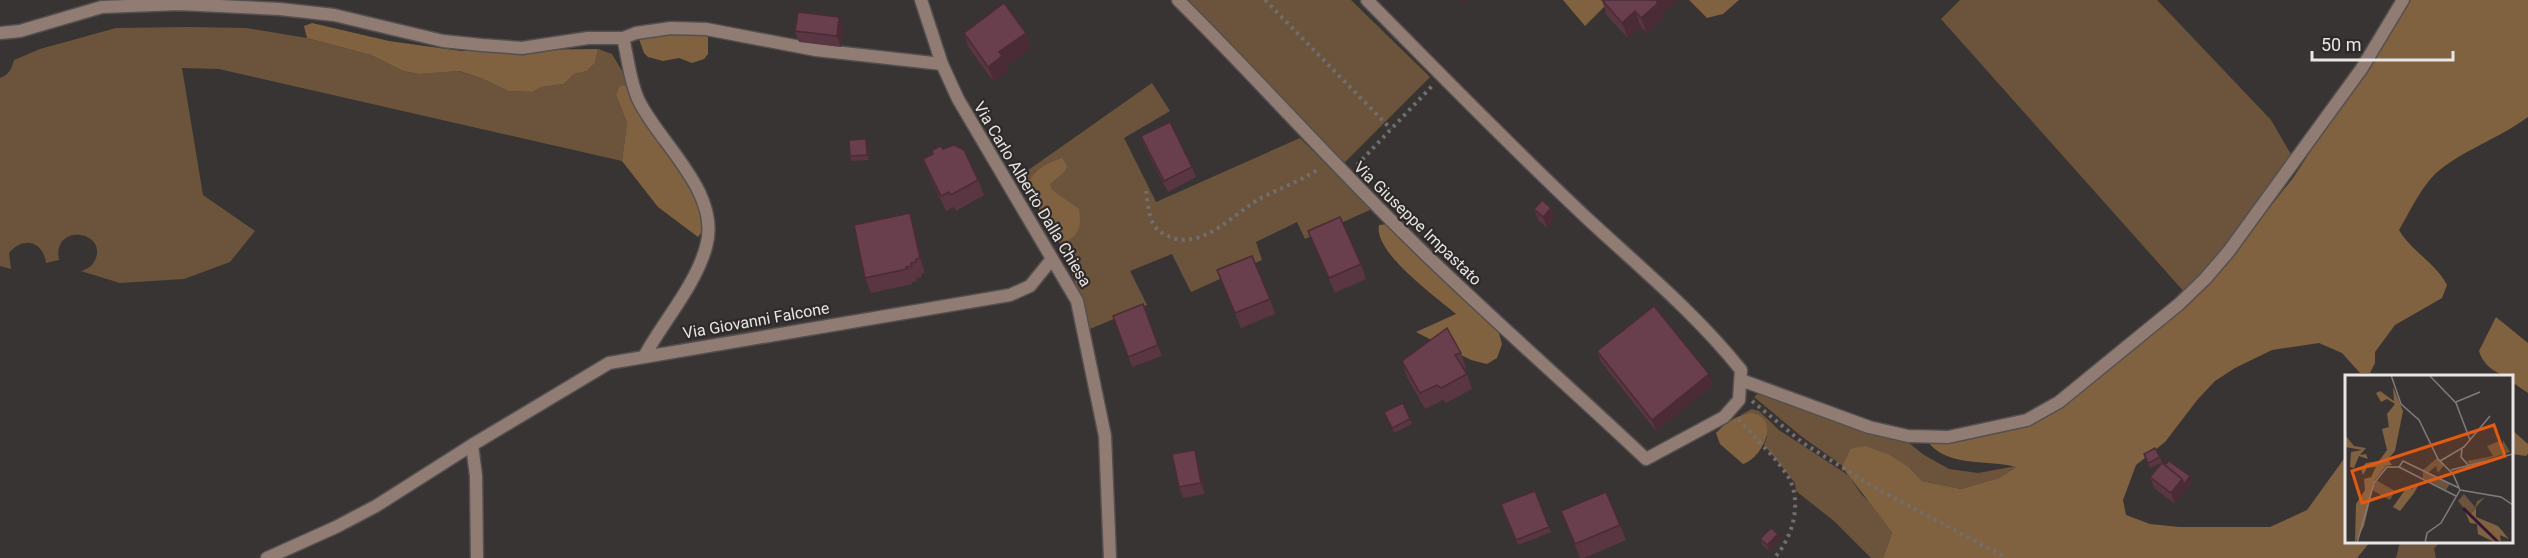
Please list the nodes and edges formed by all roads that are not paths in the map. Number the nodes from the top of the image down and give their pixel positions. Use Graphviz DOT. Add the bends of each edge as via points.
graph roads {
  1 [pos="921,0"];
  2 [pos="1178,0"];
  3 [pos="1367,0"];
  4 [pos="2403,0"];
  5 [pos="0,33"];
  6 [pos="623,38"];
  7 [pos="942,64"];
  8 [pos="1052,259"];
  9 [pos="645,355"];
  10 [pos="1741,386"];
  11 [pos="472,445"];
  12 [pos="267,558"];
  13 [pos="477,558"];
  14 [pos="1110,558"];
  1 -- 7 [label="street, Via Carlo Alberto Dalla Chiesa"];
  2 -- 10 [label="street, Via Giuseppe Impastato" via="1419,248 1646,459 1724,417 1739,400"];
  3 -- 10 [label="street" via="1592,223 1663,285 1709,332 1741,370"];
  4 -- 10 [label="street" via="2362,68 2229,251 2179,304 2059,402 2027,420 1929,438 1869,427"];
  5 -- 6 [label="street" via="20,31 102,7 179,4 334,15 443,41 482,45 522,48 588,38"];
  6 -- 7 [label="street" via="671,28 706,29 816,50"];
  6 -- 9 [label="street" via="638,100 694,184 707,215 708,239 695,276"];
  7 -- 8 [label="street, Via Carlo Alberto Dalla Chiesa" via="958,99"];
  8 -- 9 [label="street, Via Giovanni Falcone" via="1030,286 1010,295"];
  8 -- 14 [label="street, Via Carlo Alberto Dalla Chiesa" via="1077,301 1099,400 1105,436"];
  9 -- 11 [label="street, Via Giovanni Falcone" via="609,363"];
  11 -- 12 [label="street, Via Giovanni Falcone" via="376,506"];
  11 -- 13 [label="street"];
}
